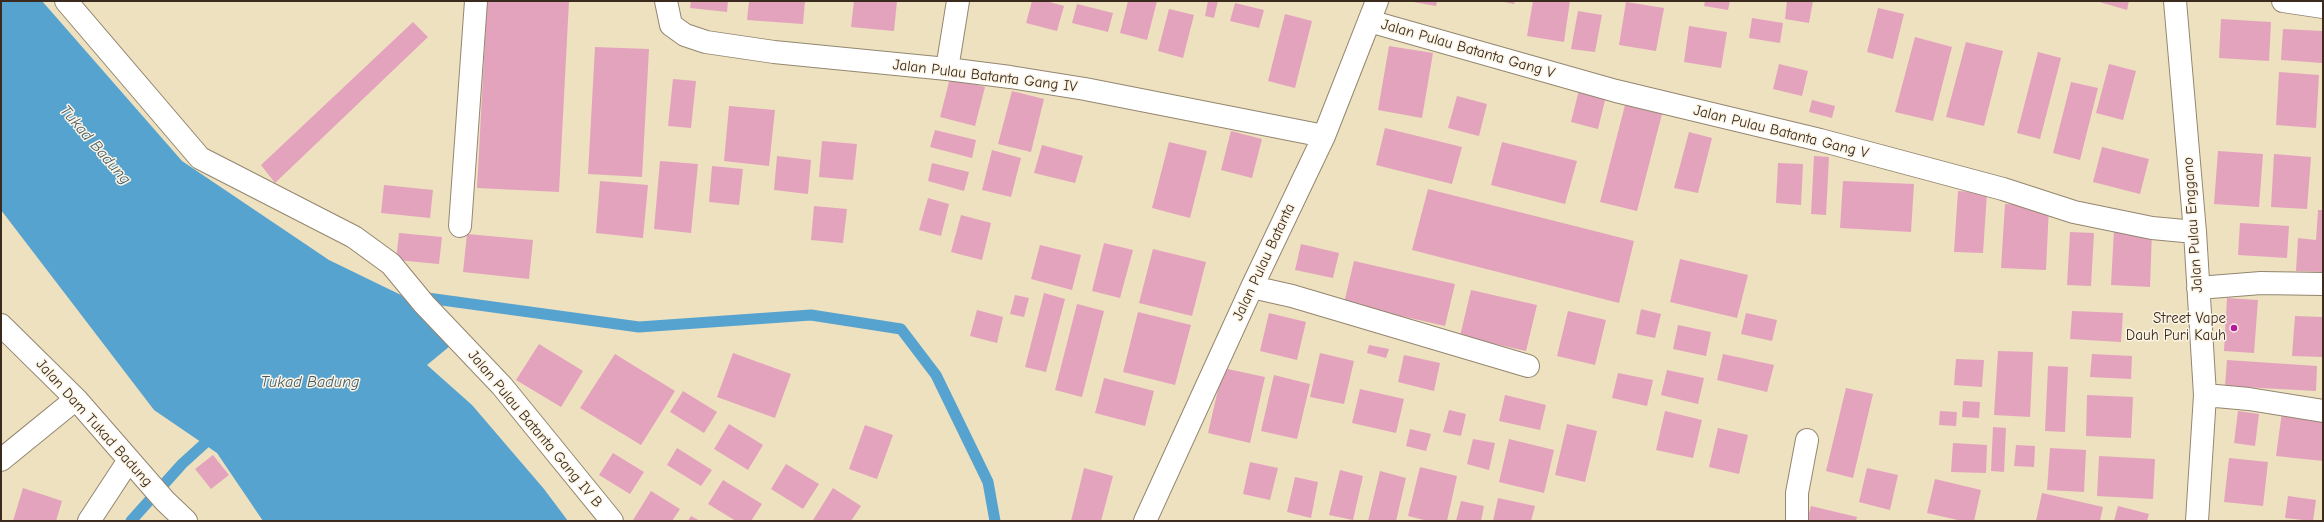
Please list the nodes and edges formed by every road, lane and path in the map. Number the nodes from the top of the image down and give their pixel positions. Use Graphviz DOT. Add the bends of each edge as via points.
graph roads {
  1 [pos="66,1"];
  2 [pos="476,1"];
  3 [pos="666,1"];
  4 [pos="958,1"];
  5 [pos="1377,1"];
  6 [pos="2175,1"];
  7 [pos="2284,1"];
  8 [pos="2323,7"];
  9 [pos="1369,21"];
  10 [pos="947,69"];
  11 [pos="1324,136"];
  12 [pos="460,226"];
  13 [pos="2195,232"];
  14 [pos="2323,284"];
  15 [pos="1252,287"];
  16 [pos="2198,288"];
  17 [pos="1,325"];
  18 [pos="1528,366"];
  19 [pos="2205,395"];
  20 [pos="76,399"];
  21 [pos="2323,411"];
  22 [pos="1807,440"];
  23 [pos="1,460"];
  24 [pos="132,464"];
  25 [pos="89,521"];
  26 [pos="186,521"];
  27 [pos="612,521"];
  28 [pos="1145,521"];
  29 [pos="1797,521"];
  30 [pos="2197,521"];
  1 -- 27 [label="street, Jalan Pulau Batanta Gang IV B" via="200,158 354,237 391,264 424,304 502,386"];
  2 -- 12 [label="street"];
  3 -- 10 [label="street, Jalan Pulau Batanta Gang IV" via="671,25 685,35 706,42 774,52"];
  4 -- 10 [label="street"];
  5 -- 9 [label="street, Jalan Pulau Batanta"];
  6 -- 13 [label="street, Jalan Pulau Enggano"];
  7 -- 8 [label="street"];
  9 -- 11 [label="street, Jalan Pulau Batanta"];
  9 -- 13 [label="street, Jalan Pulau Batanta Gang V" via="1616,91 1820,140 2003,189 2074,212 2152,228"];
  10 -- 11 [label="street, Jalan Pulau Batanta Gang IV" via="1085,89"];
  11 -- 15 [label="street, Jalan Pulau Batanta"];
  13 -- 16 [label="street, Jalan Pulau Enggano"];
  14 -- 16 [label="street" via="2261,283"];
  15 -- 18 [label="street" via="1292,296"];
  15 -- 28 [label="street, Jalan Pulau Batanta"];
  16 -- 19 [label="street, Jalan Pulau Enggano"];
  17 -- 20 [label="street, Jalan Dam Tukad Badung"];
  19 -- 21 [label="street" via="2249,398"];
  19 -- 30 [label="street, Jalan Pulau Enggano"];
  20 -- 23 [label="street"];
  20 -- 24 [label="street, Jalan Dam Tukad Badung"];
  22 -- 29 [label="street" via="1798,487"];
  24 -- 25 [label="street"];
  24 -- 26 [label="street, Jalan Dam Tukad Badung"];
}
